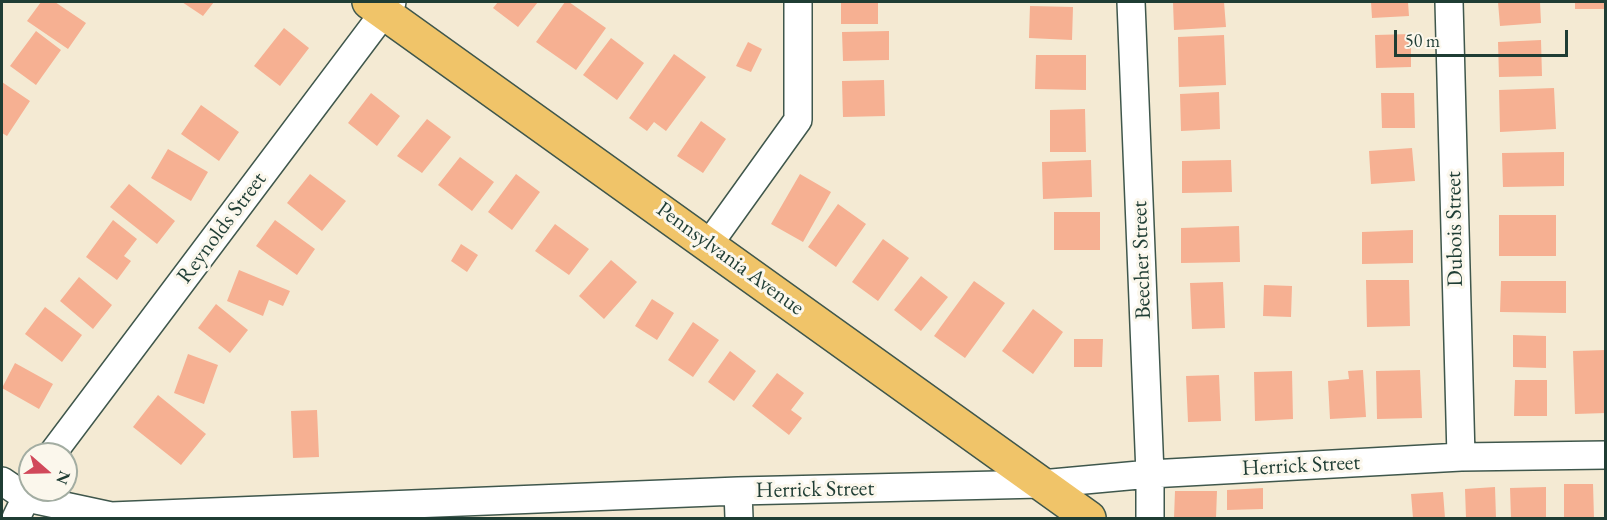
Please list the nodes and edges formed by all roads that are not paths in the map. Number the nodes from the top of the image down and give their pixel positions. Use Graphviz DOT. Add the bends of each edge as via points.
graph roads {
  1 [pos="798,2"];
  2 [pos="1131,2"];
  3 [pos="1449,2"];
  4 [pos="382,5"];
  5 [pos="709,244"];
  6 [pos="61,442"];
  7 [pos="1605,455"];
  8 [pos="1461,457"];
  9 [pos="1150,474"];
  10 [pos="2,481"];
  11 [pos="1041,484"];
  12 [pos="738,491"];
  13 [pos="18,496"];
  14 [pos="24,502"];
  15 [pos="739,519"];
  16 [pos="1089,519"];
  17 [pos="1150,519"];
  1 -- 5 [label="street" via="798,120"];
  2 -- 9 [label="street, Beecher Street"];
  3 -- 8 [label="street, Dubois Street"];
  4 -- 5 [label="main road, Pennsylvania Avenue"];
  4 -- 6 [label="street, Reynolds Street"];
  5 -- 11 [label="main road, Pennsylvania Avenue"];
  7 -- 8 [label="street, Herrick Street"];
  8 -- 9 [label="street, Herrick Street"];
  9 -- 11 [label="street, Herrick Street"];
  9 -- 17 [label="street, Beecher Street"];
  10 -- 13 [label="street"];
  11 -- 12 [label="street, Herrick Street"];
  11 -- 16 [label="main road, Pennsylvania Avenue"];
  12 -- 14 [label="street, Herrick Street" via="111,516"];
  12 -- 15 [label="street"];
}
